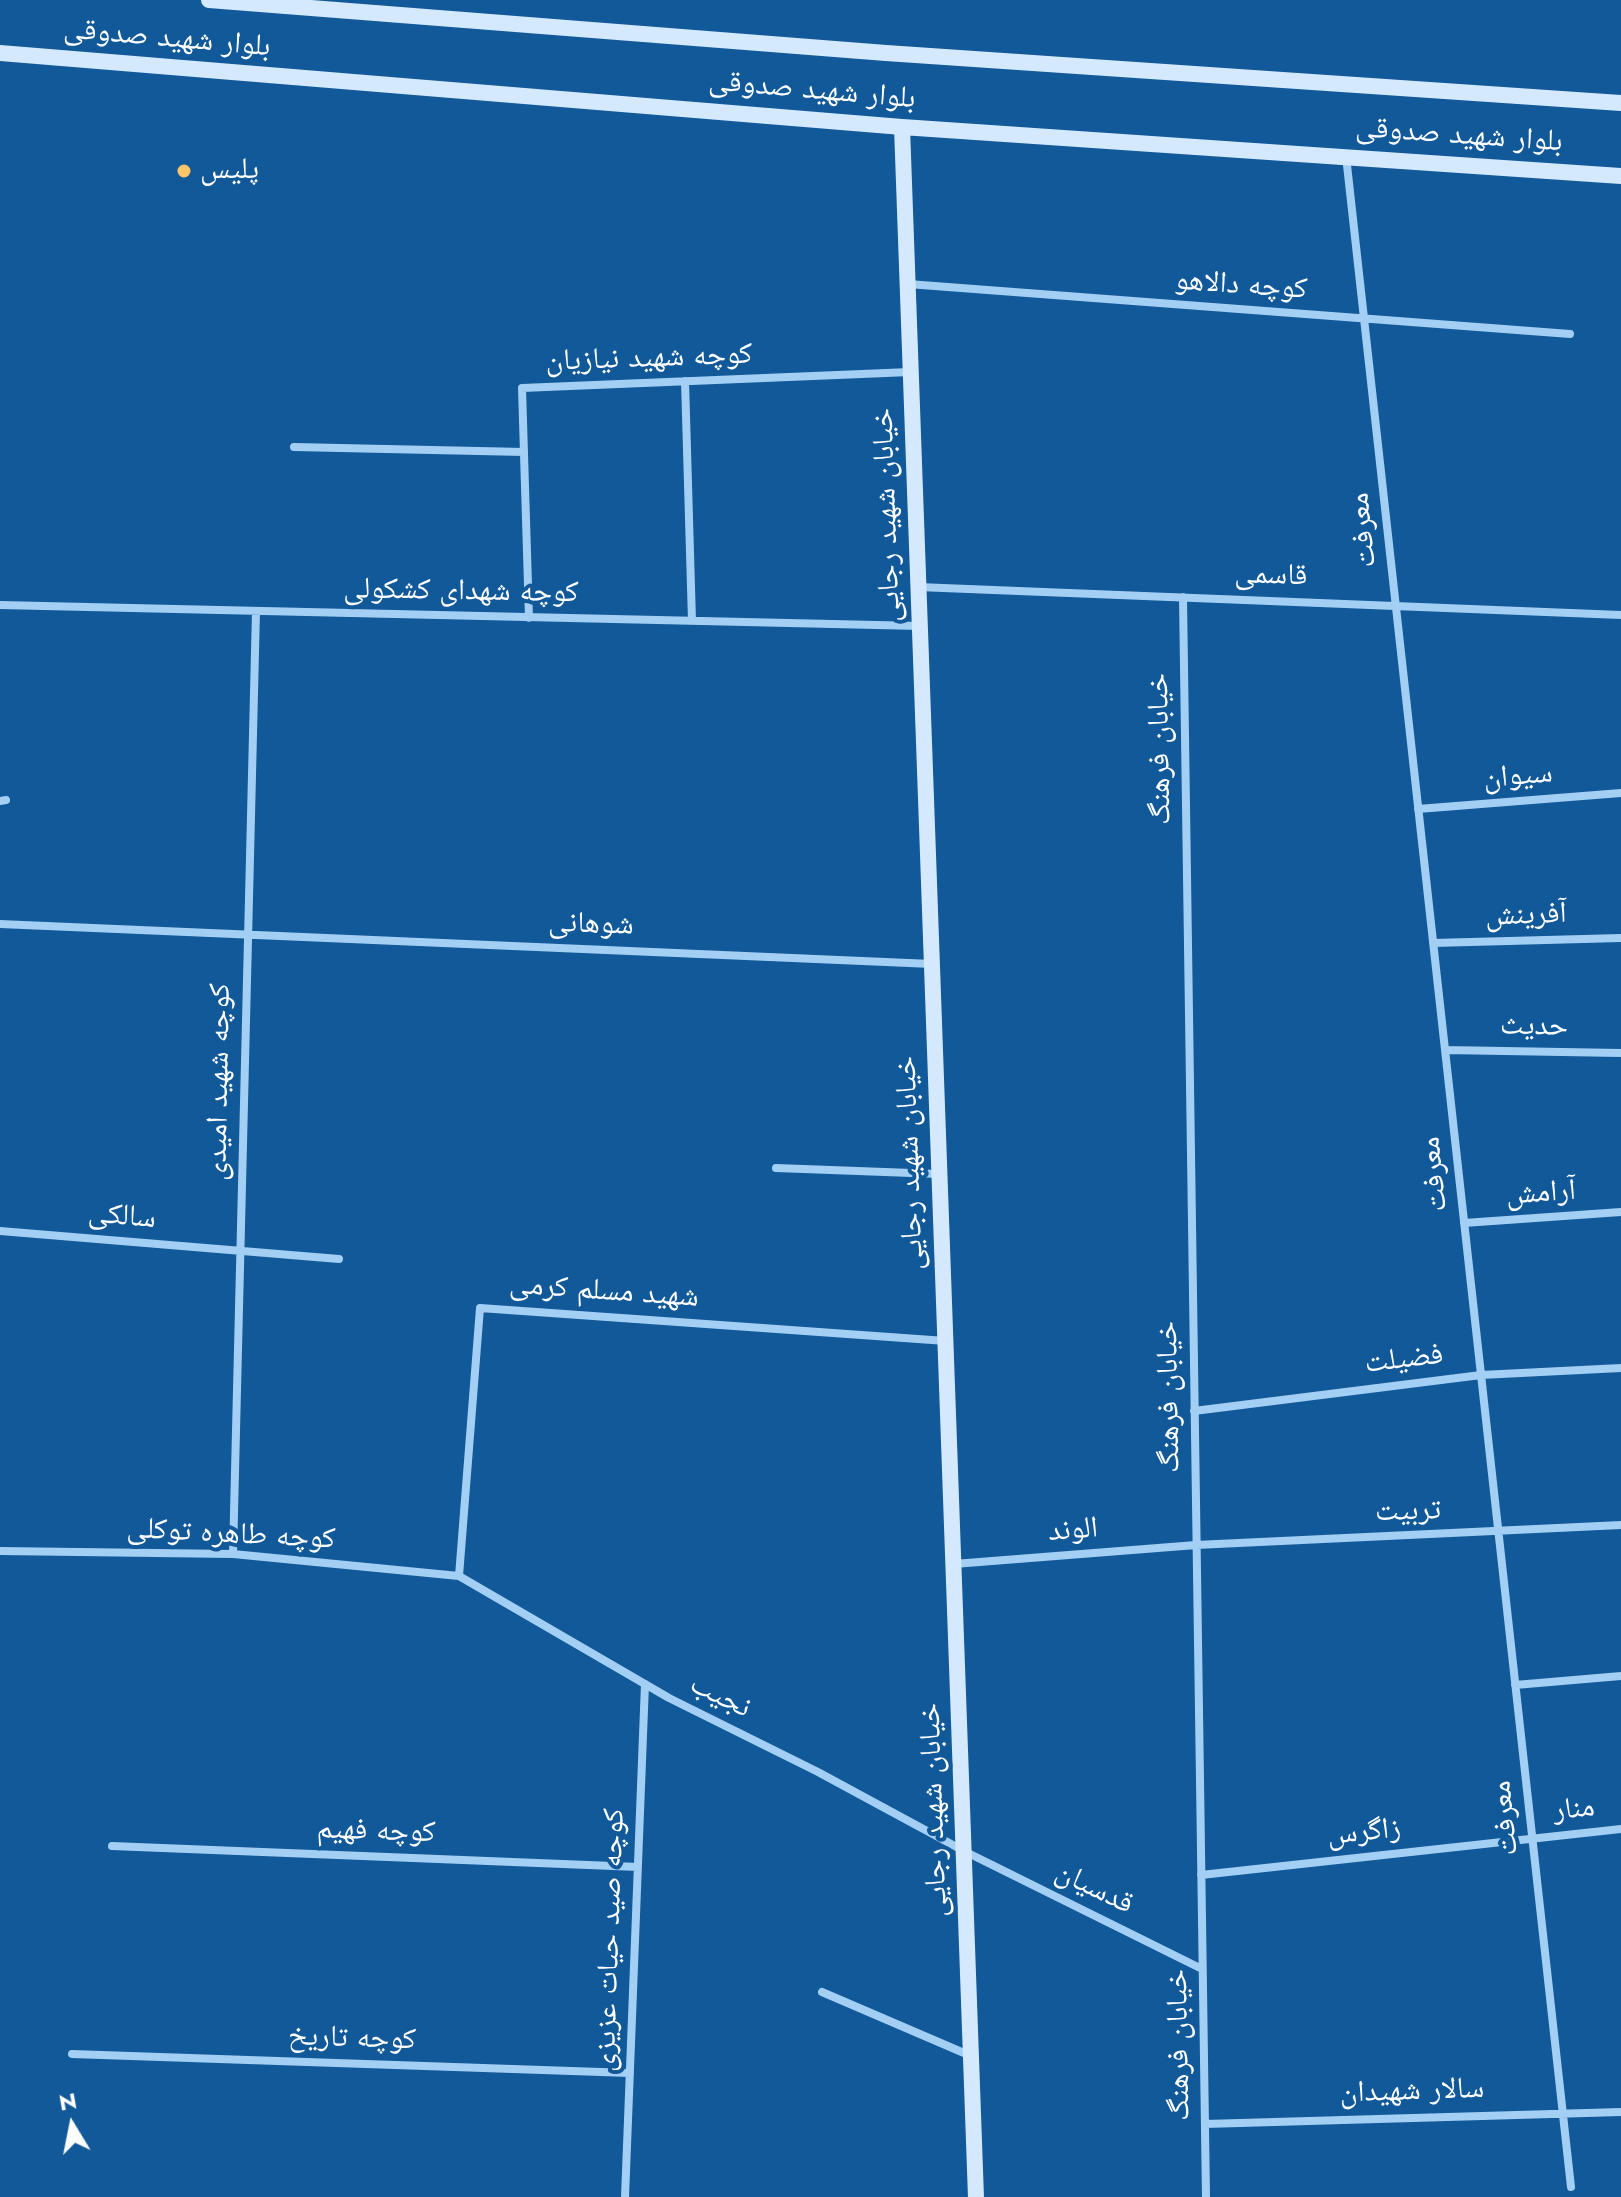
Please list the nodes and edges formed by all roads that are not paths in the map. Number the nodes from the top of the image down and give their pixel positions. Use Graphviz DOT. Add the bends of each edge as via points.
graph roads {
  1 [pos="209,0"];
  2 [pos="0,53"];
  3 [pos="1621,103"];
  4 [pos="902,127"];
  5 [pos="1346,155"];
  6 [pos="1621,176"];
  7 [pos="908,284"];
  8 [pos="1365,320"];
  9 [pos="1570,334"];
  10 [pos="911,372"];
  11 [pos="685,381"];
  12 [pos="294,447"];
  13 [pos="524,452"];
  14 [pos="918,587"];
  15 [pos="1183,597"];
  16 [pos="0,605"];
  17 [pos="1396,606"];
  18 [pos="256,611"];
  19 [pos="1621,615"];
  20 [pos="529,618"];
  21 [pos="692,621"];
  22 [pos="920,626"];
  23 [pos="1621,793"];
  24 [pos="1418,809"];
  25 [pos="0,924"];
  26 [pos="248,934"];
  27 [pos="1621,938"];
  28 [pos="1433,943"];
  29 [pos="932,964"];
  30 [pos="1445,1050"];
  31 [pos="1621,1053"];
  32 [pos="776,1168"];
  33 [pos="940,1174"];
  34 [pos="1621,1212"];
  35 [pos="1464,1223"];
  36 [pos="0,1231"];
  37 [pos="240,1251"];
  38 [pos="339,1259"];
  39 [pos="946,1341"];
  40 [pos="1621,1368"];
  41 [pos="1481,1375"];
  42 [pos="1194,1411"];
  43 [pos="1621,1525"];
  44 [pos="1498,1533"];
  45 [pos="1196,1545"];
  46 [pos="0,1551"];
  47 [pos="233,1554"];
  48 [pos="954,1564"];
  49 [pos="459,1576"];
  50 [pos="1621,1676"];
  51 [pos="645,1684"];
  52 [pos="1515,1685"];
  53 [pos="1621,1829"];
  54 [pos="1532,1839"];
  55 [pos="112,1846"];
  56 [pos="964,1851"];
  57 [pos="638,1867"];
  58 [pos="1201,1875"];
  59 [pos="1202,1969"];
  60 [pos="822,1992"];
  61 [pos="72,2054"];
  62 [pos="971,2056"];
  63 [pos="630,2073"];
  64 [pos="1563,2111"];
  65 [pos="1621,2112"];
  66 [pos="1205,2124"];
  67 [pos="1571,2187"];
  68 [pos="625,2197"];
  69 [pos="976,2197"];
  70 [pos="1206,2197"];
  1 -- 3 [label="main road, بلوار شهید صدوقی"];
  2 -- 4 [label="main road, بلوار شهید صدوقی"];
  4 -- 5 [label="main road, بلوار شهید صدوقی"];
  4 -- 7 [label="main road, خیابان شهید رجایی"];
  5 -- 6 [label="main road, بلوار شهید صدوقی"];
  5 -- 8 [label="street, معرفت"];
  7 -- 8 [label="street, کوچه دالاهو"];
  7 -- 10 [label="main road, خیابان شهید رجایی"];
  8 -- 9 [label="street, کوچه دالاهو"];
  8 -- 17 [label="street, معرفت"];
  10 -- 11 [label="street, کوچه شهید نیازیان"];
  10 -- 14 [label="main road, خیابان شهید رجایی"];
  11 -- 13 [label="street, کوچه شهید نیازیان" via="522,388"];
  11 -- 21 [label="street"];
  12 -- 13 [label="street"];
  13 -- 20 [label="street, کوچه شهید نیازیان"];
  14 -- 15 [label="street, قاسمی"];
  14 -- 22 [label="main road, خیابان شهید رجایی"];
  15 -- 17 [label="street, قاسمی"];
  15 -- 42 [label="street, خیابان فرهنگ"];
  16 -- 18 [label="street, کوچه شهدای کشکولی"];
  17 -- 19 [label="street, قاسمی"];
  17 -- 24 [label="street, معرفت"];
  18 -- 20 [label="street, کوچه شهدای کشکولی"];
  18 -- 26 [label="street, کوچه شهید امیدی"];
  20 -- 21 [label="street, کوچه شهدای کشکولی"];
  21 -- 22 [label="street, کوچه شهدای کشکولی"];
  22 -- 29 [label="main road, خیابان شهید رجایی"];
  23 -- 24 [label="street, سیوان"];
  24 -- 28 [label="street, معرفت"];
  25 -- 26 [label="street, شوهانی"];
  26 -- 29 [label="street, شوهانی"];
  26 -- 37 [label="street, کوچه شهید امیدی"];
  27 -- 28 [label="street, آفرینش"];
  28 -- 30 [label="street, معرفت"];
  29 -- 33 [label="main road, خیابان شهید رجایی"];
  30 -- 31 [label="street, حدیث"];
  30 -- 35 [label="street, معرفت"];
  32 -- 33 [label="street"];
  33 -- 39 [label="main road, خیابان شهید رجایی"];
  34 -- 35 [label="street, آرامش"];
  35 -- 41 [label="street, معرفت"];
  36 -- 37 [label="street, سالکی"];
  37 -- 38 [label="street, سالکی"];
  37 -- 47 [label="street, کوچه شهید امیدی"];
  39 -- 48 [label="main road, خیابان شهید رجایی"];
  39 -- 49 [label="street, شهید مسلم کرمی" via="480,1308"];
  40 -- 41 [label="street, فضیلت"];
  41 -- 42 [label="street, فضیلت"];
  41 -- 44 [label="street, معرفت"];
  42 -- 45 [label="street, خیابان فرهنگ"];
  43 -- 44 [label="street, تربیت"];
  44 -- 45 [label="street, تربیت"];
  44 -- 52 [label="street, معرفت"];
  45 -- 48 [label="street, الوند"];
  45 -- 58 [label="street, خیابان فرهنگ"];
  46 -- 47 [label="street, کوچه طاهره توکلی"];
  47 -- 49 [label="street, کوچه طاهره توکلی"];
  48 -- 56 [label="main road, خیابان شهید رجایی"];
  49 -- 51 [label="street, نجیب"];
  50 -- 52 [label="street"];
  51 -- 56 [label="street, نجیب"];
  51 -- 57 [label="street, کوچه صید حیات عزیزی"];
  52 -- 54 [label="street, معرفت"];
  53 -- 54 [label="street, منار"];
  54 -- 58 [label="street, زاگرس"];
  54 -- 64 [label="street, معرفت"];
  55 -- 57 [label="street, کوچه فهیم"];
  56 -- 59 [label="street, قدسیان"];
  56 -- 62 [label="main road, خیابان شهید رجایی"];
  57 -- 63 [label="street, کوچه صید حیات عزیزی"];
  58 -- 59 [label="street, خیابان فرهنگ"];
  59 -- 66 [label="street, خیابان فرهنگ"];
  60 -- 62 [label="street"];
  61 -- 63 [label="street, کوچه تاریخ"];
  62 -- 69 [label="main road, خیابان شهید رجایی"];
  63 -- 68 [label="street, کوچه صید حیات عزیزی"];
  64 -- 65 [label="street, سالار شهیدان"];
  64 -- 66 [label="street, سالار شهیدان"];
  64 -- 67 [label="street, معرفت"];
  66 -- 70 [label="street, خیابان فرهنگ"];
}
